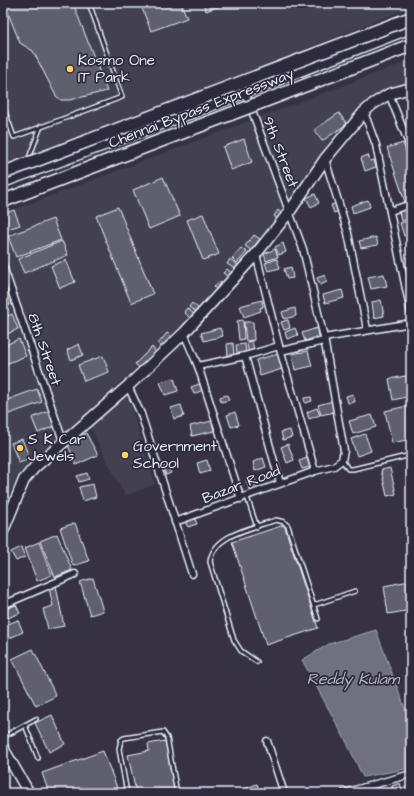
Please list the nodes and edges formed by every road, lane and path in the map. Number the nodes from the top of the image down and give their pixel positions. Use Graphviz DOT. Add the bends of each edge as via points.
graph roads {
  1 [pos="89,3"];
  2 [pos="411,18"];
  3 [pos="411,28"];
  4 [pos="411,39"];
  5 [pos="411,45"];
  6 [pos="411,88"];
  7 [pos="245,92"];
  8 [pos="389,94"];
  9 [pos="248,103"];
  10 [pos="3,106"];
  11 [pos="364,112"];
  12 [pos="41,126"];
  13 [pos="411,149"];
  14 [pos="325,159"];
  15 [pos="3,173"];
  16 [pos="24,174"];
  17 [pos="3,182"];
  18 [pos="3,195"];
  19 [pos="3,201"];
  20 [pos="411,204"];
  21 [pos="390,210"];
  22 [pos="290,211"];
  23 [pos="256,254"];
  24 [pos="3,266"];
  25 [pos="411,312"];
  26 [pos="411,322"];
  27 [pos="367,329"];
  28 [pos="184,333"];
  29 [pos="324,339"];
  30 [pos="280,349"];
  31 [pos="246,356"];
  32 [pos="198,366"];
  33 [pos="128,386"];
  34 [pos="63,441"];
  35 [pos="411,455"];
  36 [pos="342,460"];
  37 [pos="315,471"];
  38 [pos="280,483"];
  39 [pos="248,496"];
  40 [pos="241,499"];
  41 [pos="175,522"];
  42 [pos="257,527"];
  43 [pos="3,531"];
  44 [pos="75,574"];
  45 [pos="192,574"];
  46 [pos="355,590"];
  47 [pos="3,605"];
  48 [pos="314,605"];
  49 [pos="318,618"];
  50 [pos="257,662"];
  51 [pos="36,719"];
  52 [pos="25,725"];
  53 [pos="3,737"];
  54 [pos="267,742"];
  55 [pos="3,748"];
  56 [pos="38,758"];
  57 [pos="411,774"];
  58 [pos="29,793"];
  59 [pos="127,793"];
  60 [pos="178,793"];
  61 [pos="284,793"];
  62 [pos="344,793"];
  1 -- 12 [label="lane" via="122,96"];
  2 -- 15 [label="highway, Chennai Bypass Expressway, bridge"];
  3 -- 7 [label="main road"];
  4 -- 9 [label="main road"];
  5 -- 19 [label="highway, Chennai Bypass Expressway, bridge"];
  6 -- 8 [label="main road"];
  7 -- 9 [label="street, 9th Street"];
  7 -- 16 [label="main road"];
  8 -- 11 [label="main road"];
  8 -- 13 [label="street"];
  9 -- 18 [label="main road"];
  9 -- 22 [label="street, 9th Street"];
  10 -- 12 [label="lane" via="14,137"];
  11 -- 14 [label="main road"];
  11 -- 21 [label="street" via="376,146"];
  12 -- 16 [label="lane"];
  14 -- 22 [label="main road"];
  14 -- 27 [label="street" via="348,233"];
  16 -- 17 [label="main road"];
  20 -- 21 [label="street"];
  21 -- 25 [label="street"];
  22 -- 23 [label="main road"];
  22 -- 29 [label="street, 9th Street" via="303,249"];
  23 -- 28 [label="main road"];
  23 -- 30 [label="street"];
  24 -- 34 [label="street, 8th Street"];
  26 -- 27 [label="street"];
  27 -- 29 [label="street"];
  28 -- 32 [label="street"];
  28 -- 33 [label="main road"];
  29 -- 30 [label="street"];
  29 -- 36 [label="street, 9th Street" via="344,451"];
  30 -- 31 [label="street"];
  30 -- 37 [label="street"];
  31 -- 32 [label="street"];
  31 -- 38 [label="street"];
  32 -- 40 [label="street"];
  33 -- 34 [label="main road"];
  33 -- 41 [label="street" via="141,414"];
  34 -- 43 [label="main road" via="42,459 24,480"];
  35 -- 36 [label="lane" via="353,469 348,469"];
  36 -- 37 [label="street, Bazar Road" via="334,466"];
  37 -- 38 [label="street, Bazar Road"];
  38 -- 39 [label="street, Bazar Road"];
  39 -- 40 [label="street, Bazar Road"];
  39 -- 42 [label="lane"];
  40 -- 41 [label="street, Bazar Road"];
  41 -- 45 [label="street"];
  42 -- 48 [label="lane" via="276,520 288,526"];
  42 -- 50 [label="lane" via="226,538 212,554 210,562 234,640 247,657"];
  44 -- 47 [label="street"];
  46 -- 48 [label="lane"];
  48 -- 49 [label="lane"];
  51 -- 52 [label="lane"];
  52 -- 53 [label="lane"];
  52 -- 56 [label="lane"];
  54 -- 61 [label="street"];
  55 -- 58 [label="main road"];
  57 -- 62 [label="street"];
  59 -- 60 [label="lane" via="119,749 121,740 163,732 167,738"];
}
